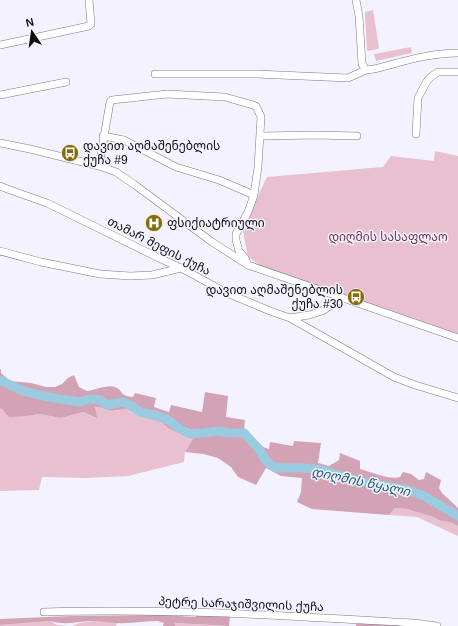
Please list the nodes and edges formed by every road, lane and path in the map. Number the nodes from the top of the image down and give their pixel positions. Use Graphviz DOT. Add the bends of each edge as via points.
graph roads {
  1 [pos="89,0"];
  2 [pos="356,0"];
  3 [pos="0,45"];
  4 [pos="458,53"];
  5 [pos="366,70"];
  6 [pos="458,72"];
  7 [pos="155,74"];
  8 [pos="66,82"];
  9 [pos="0,95"];
  10 [pos="416,134"];
  11 [pos="103,136"];
  12 [pos="260,136"];
  13 [pos="357,136"];
  14 [pos="0,143"];
  15 [pos="99,166"];
  16 [pos="0,186"];
  17 [pos="254,195"];
  18 [pos="0,251"];
  19 [pos="248,265"];
  20 [pos="181,268"];
  21 [pos="343,298"];
  22 [pos="290,318"];
  23 [pos="458,338"];
  24 [pos="458,398"];
  25 [pos="44,612"];
  26 [pos="437,626"];
  1 -- 3 [label="street" via="89,26"];
  2 -- 5 [label="street" via="362,64"];
  4 -- 5 [label="street" via="422,56"];
  5 -- 7 [label="street" via="348,78"];
  6 -- 10 [label="street" via="438,72 427,81 418,98"];
  8 -- 9 [label="street"];
  11 -- 12 [label="street" via="110,101 167,94 225,97 256,106 261,117"];
  11 -- 15 [label="street"];
  11 -- 17 [label="street" via="124,140 176,167 219,180"];
  12 -- 13 [label="street"];
  12 -- 17 [label="street"];
  14 -- 15 [label="street"];
  15 -- 19 [label="street" via="116,172"];
  16 -- 20 [label="street, თამარ მეფის ქუჩა" via="47,202"];
  17 -- 19 [label="street" via="236,234 240,251"];
  18 -- 20 [label="street" via="100,274 152,275"];
  19 -- 21 [label="street"];
  20 -- 22 [label="street, თამარ მეფის ქუჩა" via="227,293"];
  21 -- 22 [label="street" via="322,311"];
  21 -- 23 [label="street"];
  22 -- 24 [label="street, თამარ მეფის ქუჩა" via="394,377"];
  25 -- 26 [label="street, პეტრე სარაჯიშვილის ქუჩა" via="199,612"];
}
